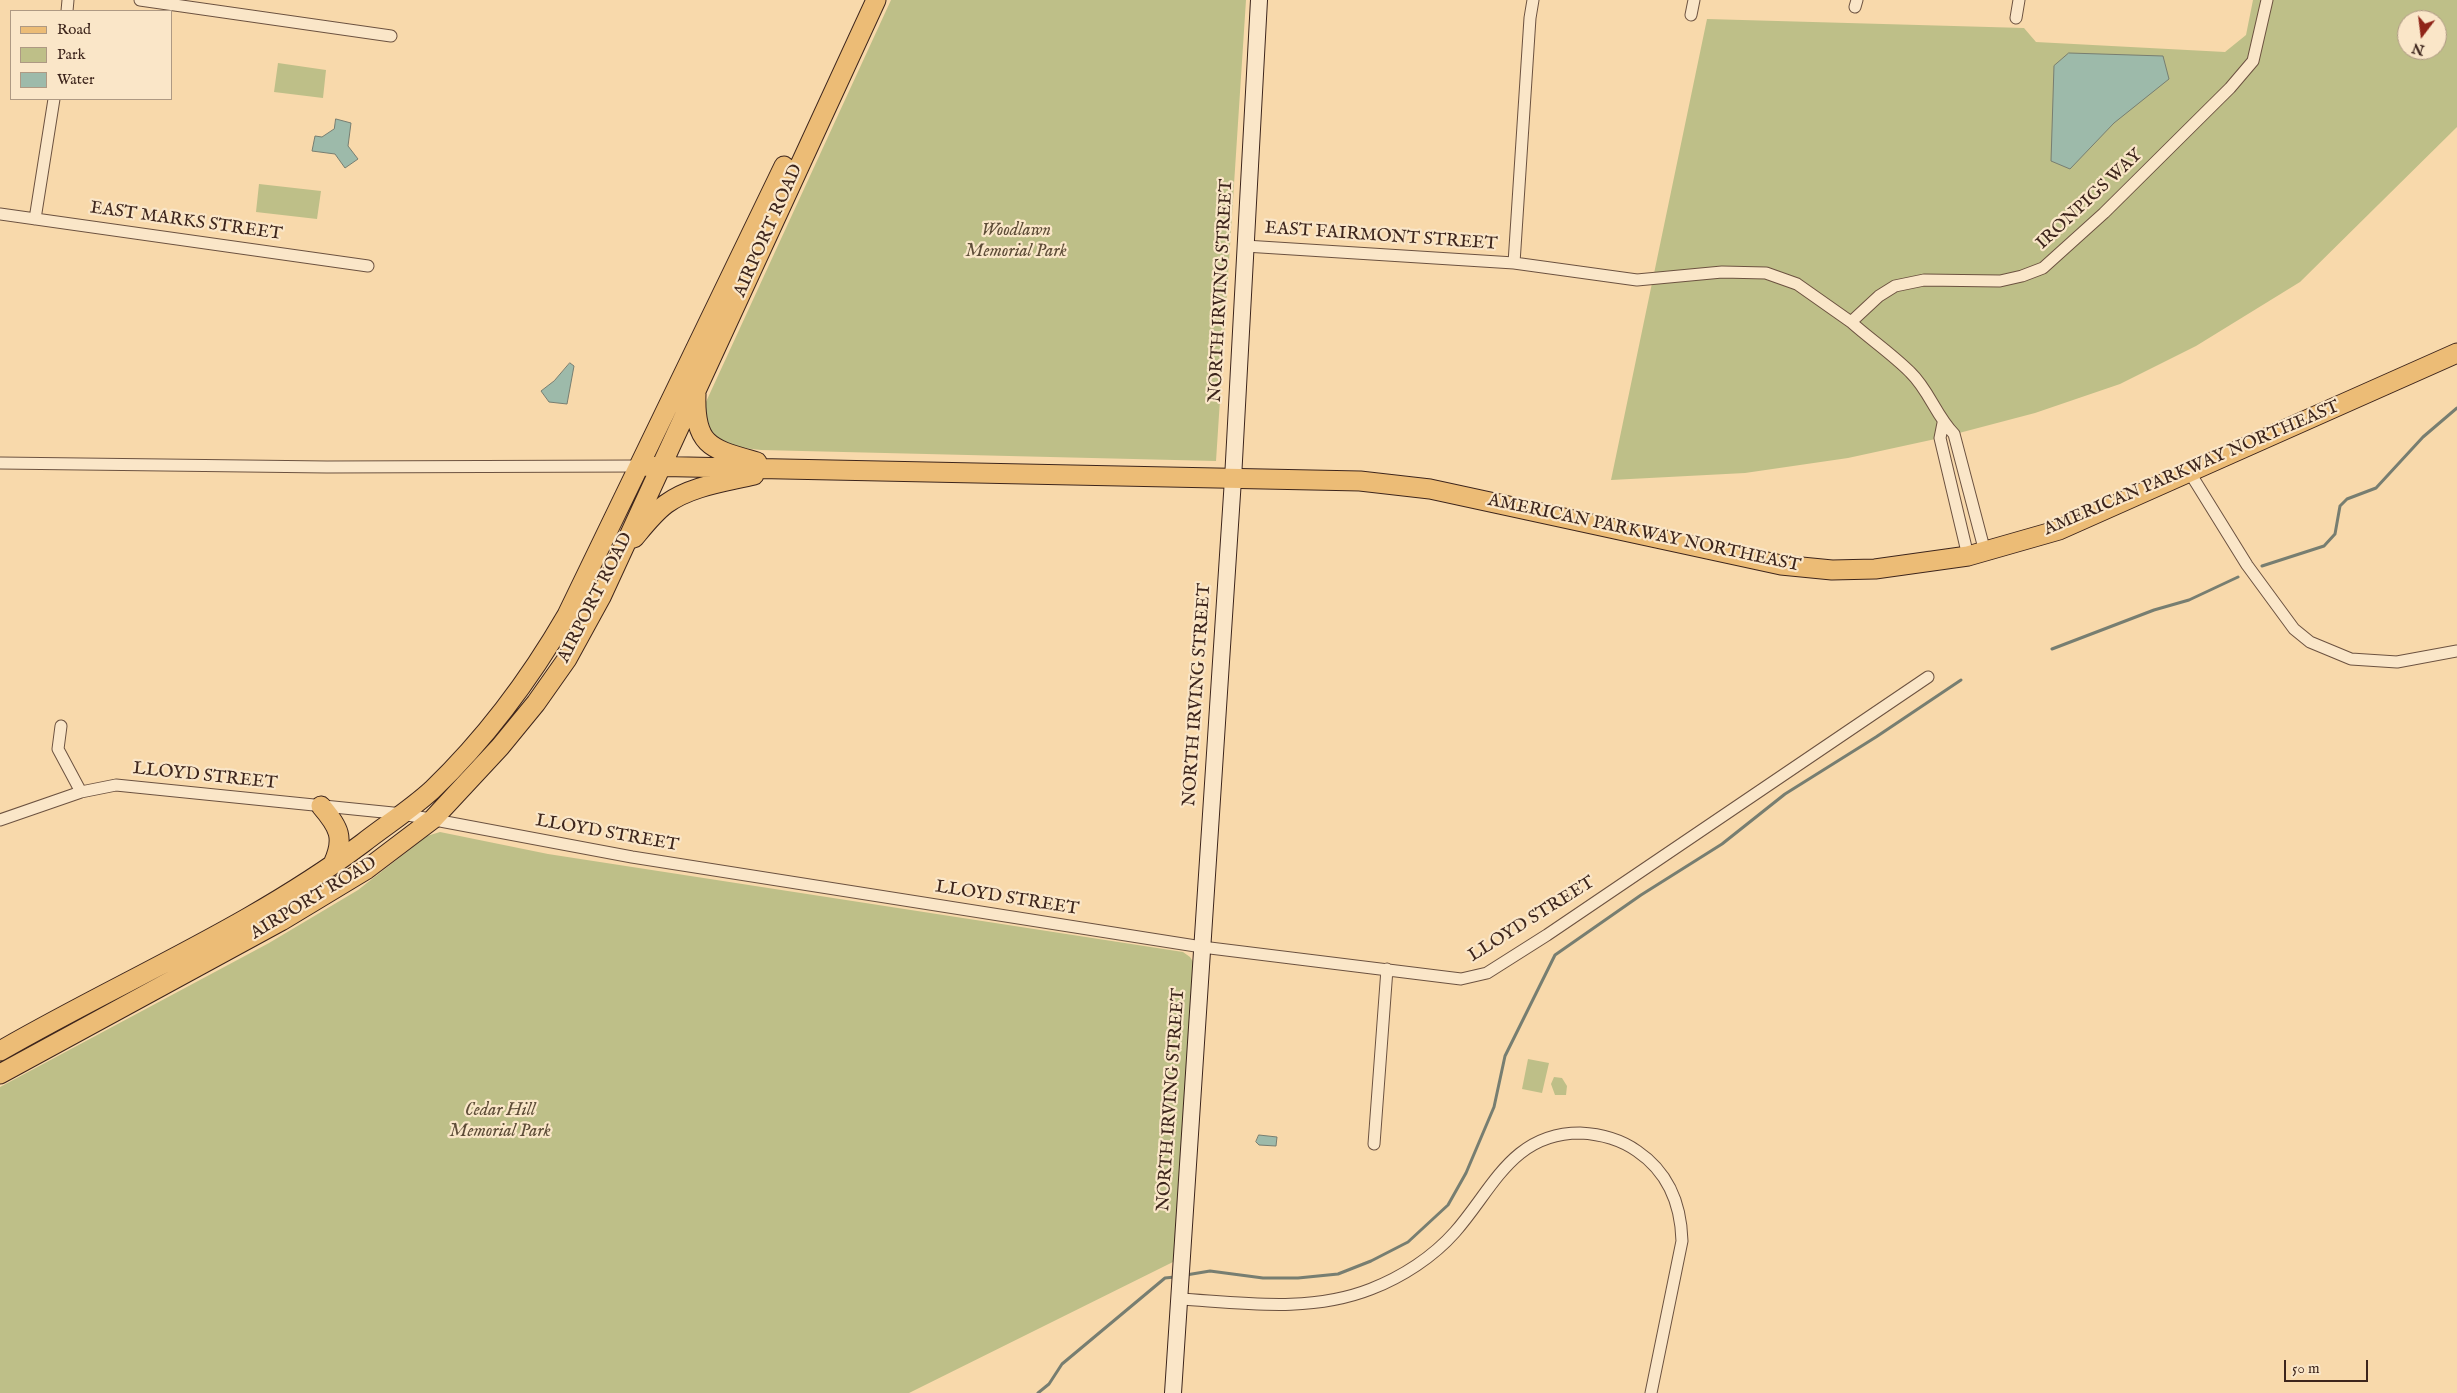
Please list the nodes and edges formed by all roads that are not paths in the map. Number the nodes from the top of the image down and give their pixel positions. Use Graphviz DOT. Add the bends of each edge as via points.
graph roads {
  1 [pos="140,0"];
  2 [pos="863,0"];
  3 [pos="876,0"];
  4 [pos="1259,0"];
  5 [pos="1533,0"];
  6 [pos="1694,0"];
  7 [pos="2020,0"];
  8 [pos="2267,0"];
  9 [pos="1691,15"];
  10 [pos="2016,18"];
  11 [pos="391,36"];
  12 [pos="54,100"];
  13 [pos="0,214"];
  14 [pos="35,219"];
  15 [pos="1244,246"];
  16 [pos="1514,263"];
  17 [pos="368,266"];
  18 [pos="1851,322"];
  19 [pos="2457,353"];
  20 [pos="697,388"];
  21 [pos="1943,423"];
  22 [pos="0,463"];
  23 [pos="640,466"];
  24 [pos="660,466"];
  25 [pos="782,469"];
  26 [pos="2190,473"];
  27 [pos="1233,479"];
  28 [pos="621,551"];
  29 [pos="1976,554"];
  30 [pos="2457,650"];
  31 [pos="1928,676"];
  32 [pos="62,726"];
  33 [pos="81,792"];
  34 [pos="322,806"];
  35 [pos="403,814"];
  36 [pos="433,819"];
  37 [pos="0,820"];
  38 [pos="333,864"];
  39 [pos="1202,947"];
  40 [pos="1387,969"];
  41 [pos="0,1051"];
  42 [pos="0,1074"];
  43 [pos="1374,1144"];
  44 [pos="1180,1299"];
  45 [pos="1173,1393"];
  46 [pos="1651,1393"];
  1 -- 11 [label="street"];
  2 -- 23 [label="main road, AIRPORT ROAD"];
  3 -- 20 [label="main road, AIRPORT ROAD"];
  4 -- 15 [label="street, NORTH IRVING STREET"];
  5 -- 16 [label="street"];
  6 -- 9 [label="street"];
  7 -- 10 [label="street"];
  8 -- 18 [label="street, IRONPIGS WAY" via="2253,61 2117,200 2043,268 2000,281 1924,280 1895,286"];
  12 -- 14 [label="street"];
  13 -- 14 [label="street, EAST MARKS STREET"];
  14 -- 17 [label="street, EAST MARKS STREET"];
  15 -- 16 [label="street, EAST FAIRMONT STREET"];
  15 -- 27 [label="street, NORTH IRVING STREET"];
  16 -- 18 [label="street, EAST FAIRMONT STREET" via="1637,280 1722,272 1766,272 1797,284"];
  18 -- 21 [label="street" via="1910,372 1926,392"];
  19 -- 26 [label="main road, AMERICAN PARKWAY NORTHEAST"];
  20 -- 24 [label="main road, AIRPORT ROAD"];
  20 -- 25 [label="main road" via="697,427 709,444 722,452"];
  21 -- 29 [label="street" via="1940,438"];
  21 -- 29 [label="street" via="1954,434"];
  22 -- 23 [label="street"];
  23 -- 24 [label="main road"];
  23 -- 35 [label="main road, AIRPORT ROAD" via="580,592 525,681 463,758"];
  24 -- 25 [label="main road"];
  24 -- 28 [label="main road, AIRPORT ROAD"];
  25 -- 27 [label="main road, AMERICAN PARKWAY NORTHEAST"];
  25 -- 28 [label="main road" via="704,487 678,498 660,510"];
  26 -- 29 [label="main road, AMERICAN PARKWAY NORTHEAST" via="2059,530"];
  26 -- 30 [label="street" via="2252,572 2294,629 2310,642 2351,659 2397,662"];
  27 -- 29 [label="main road, AMERICAN PARKWAY NORTHEAST" via="1360,481 1430,489 1781,565 1832,570 1875,569"];
  27 -- 39 [label="street, NORTH IRVING STREET"];
  28 -- 36 [label="main road, AIRPORT ROAD" via="601,597 567,659 500,747"];
  31 -- 40 [label="street, LLOYD STREET" via="1488,973 1461,979"];
  32 -- 33 [label="street" via="58,749"];
  33 -- 34 [label="street, LLOYD STREET" via="116,785"];
  33 -- 37 [label="street, LLOYD STREET"];
  34 -- 35 [label="street, LLOYD STREET"];
  34 -- 38 [label="main road" via="333,820 341,840"];
  35 -- 36 [label="street, LLOYD STREET"];
  35 -- 38 [label="main road, AIRPORT ROAD"];
  36 -- 39 [label="street, LLOYD STREET" via="632,857"];
  36 -- 42 [label="main road, AIRPORT ROAD" via="367,869 281,921"];
  38 -- 41 [label="main road, AIRPORT ROAD" via="214,936"];
  39 -- 40 [label="street, LLOYD STREET"];
  39 -- 44 [label="street, NORTH IRVING STREET"];
  40 -- 43 [label="street"];
  44 -- 45 [label="street, NORTH IRVING STREET"];
  44 -- 46 [label="street" via="1301,1305 1327,1302 1371,1289 1412,1268 1455,1232 1497,1176 1526,1149 1555,1136 1573,1133 1604,1136 1634,1148 1658,1169 1675,1196 1682,1224 1682,1241"];
}
